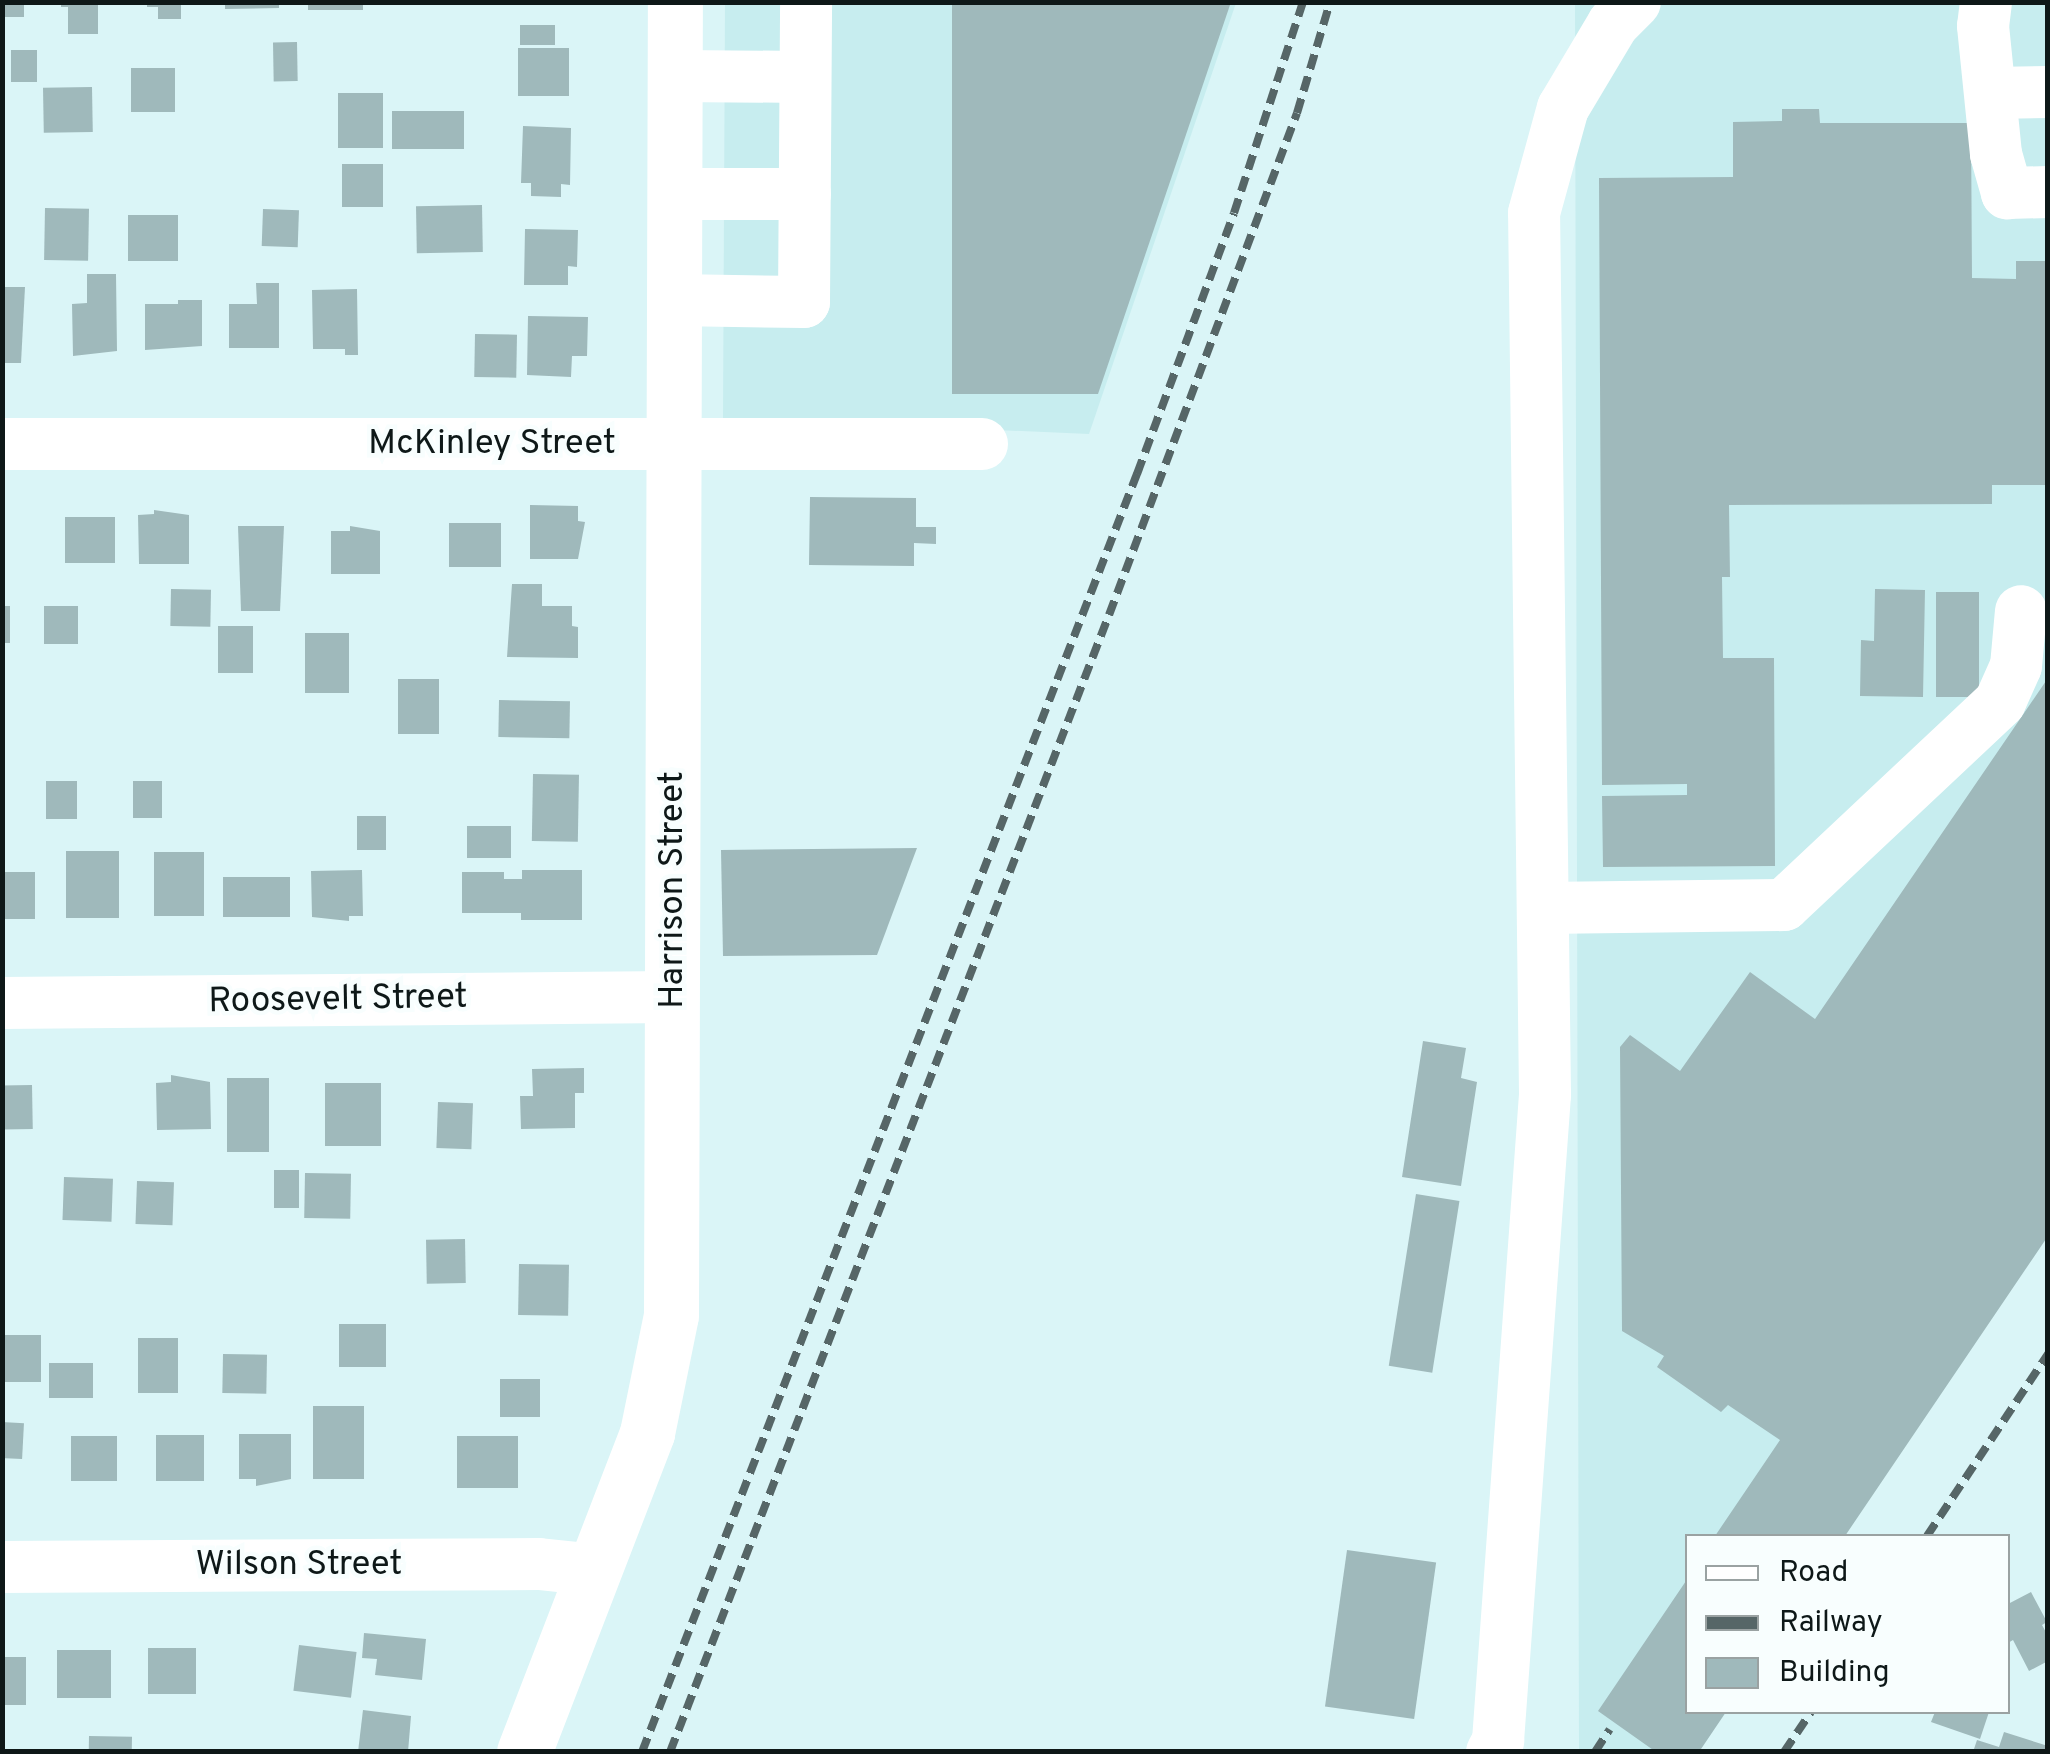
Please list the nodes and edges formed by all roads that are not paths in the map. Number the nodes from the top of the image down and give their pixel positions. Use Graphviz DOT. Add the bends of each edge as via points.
graph roads {
  1 [pos="674,2"];
  2 [pos="806,2"];
  3 [pos="1634,2"];
  4 [pos="1986,2"];
  5 [pos="674,76"];
  6 [pos="805,77"];
  7 [pos="2048,92"];
  8 [pos="1992,93"];
  9 [pos="2048,192"];
  10 [pos="674,194"];
  11 [pos="805,194"];
  12 [pos="674,300"];
  13 [pos="2,444"];
  14 [pos="674,444"];
  15 [pos="982,444"];
  16 [pos="2021,611"];
  17 [pos="1542,908"];
  18 [pos="673,997"];
  19 [pos="2,1003"];
  20 [pos="2,1567"];
  21 [pos="595,1570"];
  22 [pos="524,1752"];
  23 [pos="1492,1752"];
  1 -- 5 [label="main road, Harrison Street"];
  2 -- 6 [label="street"];
  3 -- 17 [label="street" via="1613,24 1562,108 1534,214"];
  4 -- 8 [label="street"];
  5 -- 6 [label="street"];
  5 -- 10 [label="main road, Harrison Street"];
  6 -- 11 [label="street"];
  7 -- 8 [label="street"];
  8 -- 9 [label="street" via="1996,154 2007,193"];
  10 -- 11 [label="street"];
  10 -- 12 [label="main road, Harrison Street"];
  11 -- 12 [label="street" via="804,302"];
  12 -- 14 [label="main road, Harrison Street"];
  13 -- 14 [label="street, McKinley Street"];
  14 -- 15 [label="street, McKinley Street"];
  14 -- 18 [label="main road, Harrison Street"];
  16 -- 17 [label="street" via="2016,666 2000,702 1784,905"];
  17 -- 23 [label="street" via="1545,1096 1498,1741"];
  18 -- 19 [label="street, Roosevelt Street"];
  18 -- 21 [label="main road, Harrison Street" via="672,1316 647,1433"];
  20 -- 21 [label="street, Wilson Street" via="540,1564"];
  21 -- 22 [label="main road, Harrison Street"];
}
